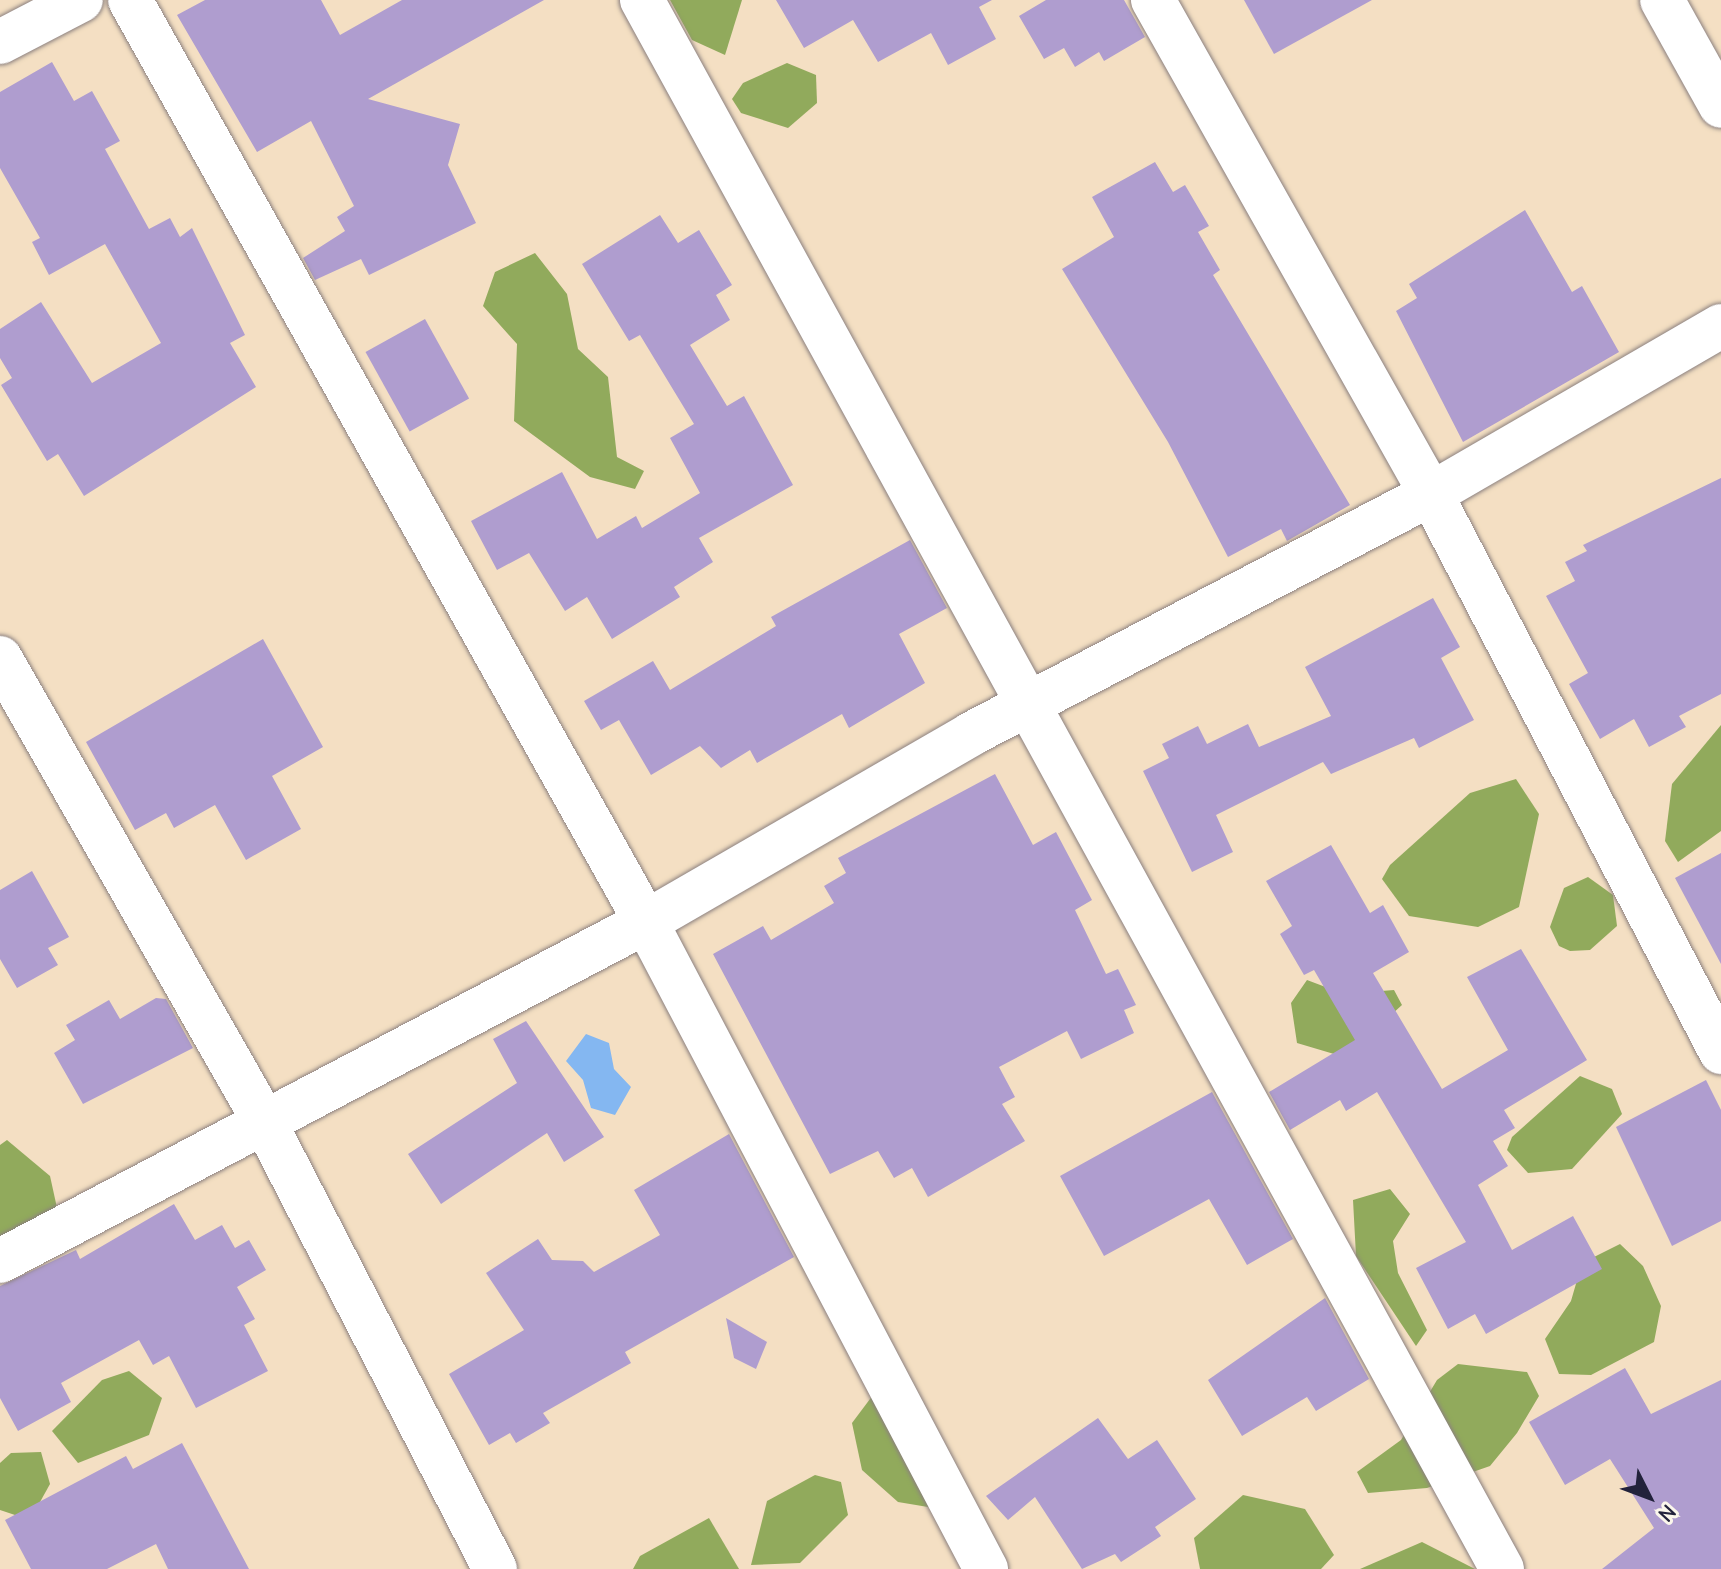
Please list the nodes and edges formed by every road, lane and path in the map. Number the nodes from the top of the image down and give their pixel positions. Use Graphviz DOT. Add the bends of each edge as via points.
graph roads {
  1 [pos="81,0"];
  2 [pos="130,0"];
  3 [pos="642,0"];
  4 [pos="1153,0"];
  5 [pos="1662,0"];
  6 [pos="0,42"];
  7 [pos="1721,106"];
  8 [pos="1721,326"];
  9 [pos="1431,494"];
  10 [pos="0,658"];
  11 [pos="1034,704"];
  12 [pos="646,922"];
  13 [pos="1721,1052"];
  14 [pos="264,1121"];
  15 [pos="0,1261"];
  16 [pos="495,1569"];
  17 [pos="986,1569"];
  18 [pos="1502,1569"];
  1 -- 6 [label="street"];
  2 -- 12 [label="street"];
  3 -- 11 [label="street"];
  4 -- 9 [label="street"];
  5 -- 7 [label="street"];
  8 -- 9 [label="street"];
  9 -- 11 [label="street"];
  9 -- 13 [label="street"];
  10 -- 14 [label="street"];
  11 -- 12 [label="street"];
  11 -- 18 [label="street"];
  12 -- 14 [label="street"];
  12 -- 17 [label="street"];
  14 -- 15 [label="street"];
  14 -- 16 [label="street"];
}
